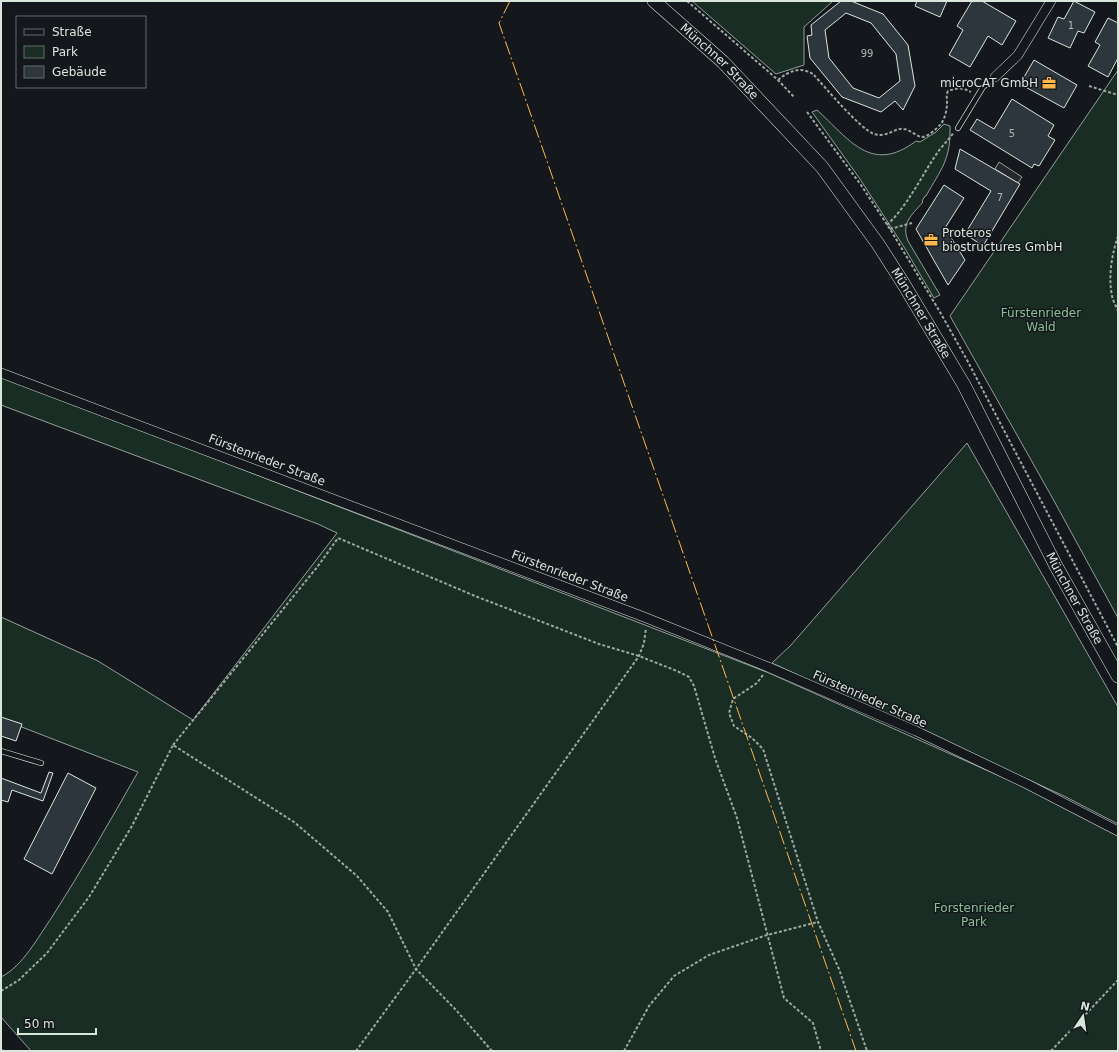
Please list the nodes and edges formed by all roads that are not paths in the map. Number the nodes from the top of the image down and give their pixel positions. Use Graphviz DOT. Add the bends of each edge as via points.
graph roads {
  1 [pos="654,1"];
  2 [pos="1051,1"];
  3 [pos="995,78"];
  4 [pos="958,128"];
  5 [pos="1,373"];
  6 [pos="1118,676"];
  7 [pos="1,751"];
  8 [pos="41,763"];
  9 [pos="1118,831"];
  1 -- 6 [label="main road, Münchner Straße" via="723,62 822,167 878,244 964,386 1056,566"];
  2 -- 3 [label="street" via="1018,55"];
  3 -- 4 [label="lane" via="984,87"];
  5 -- 9 [label="street, Fürstenrieder Straße" via="647,618 768,667 916,731"];
  7 -- 8 [label="lane"];
}
